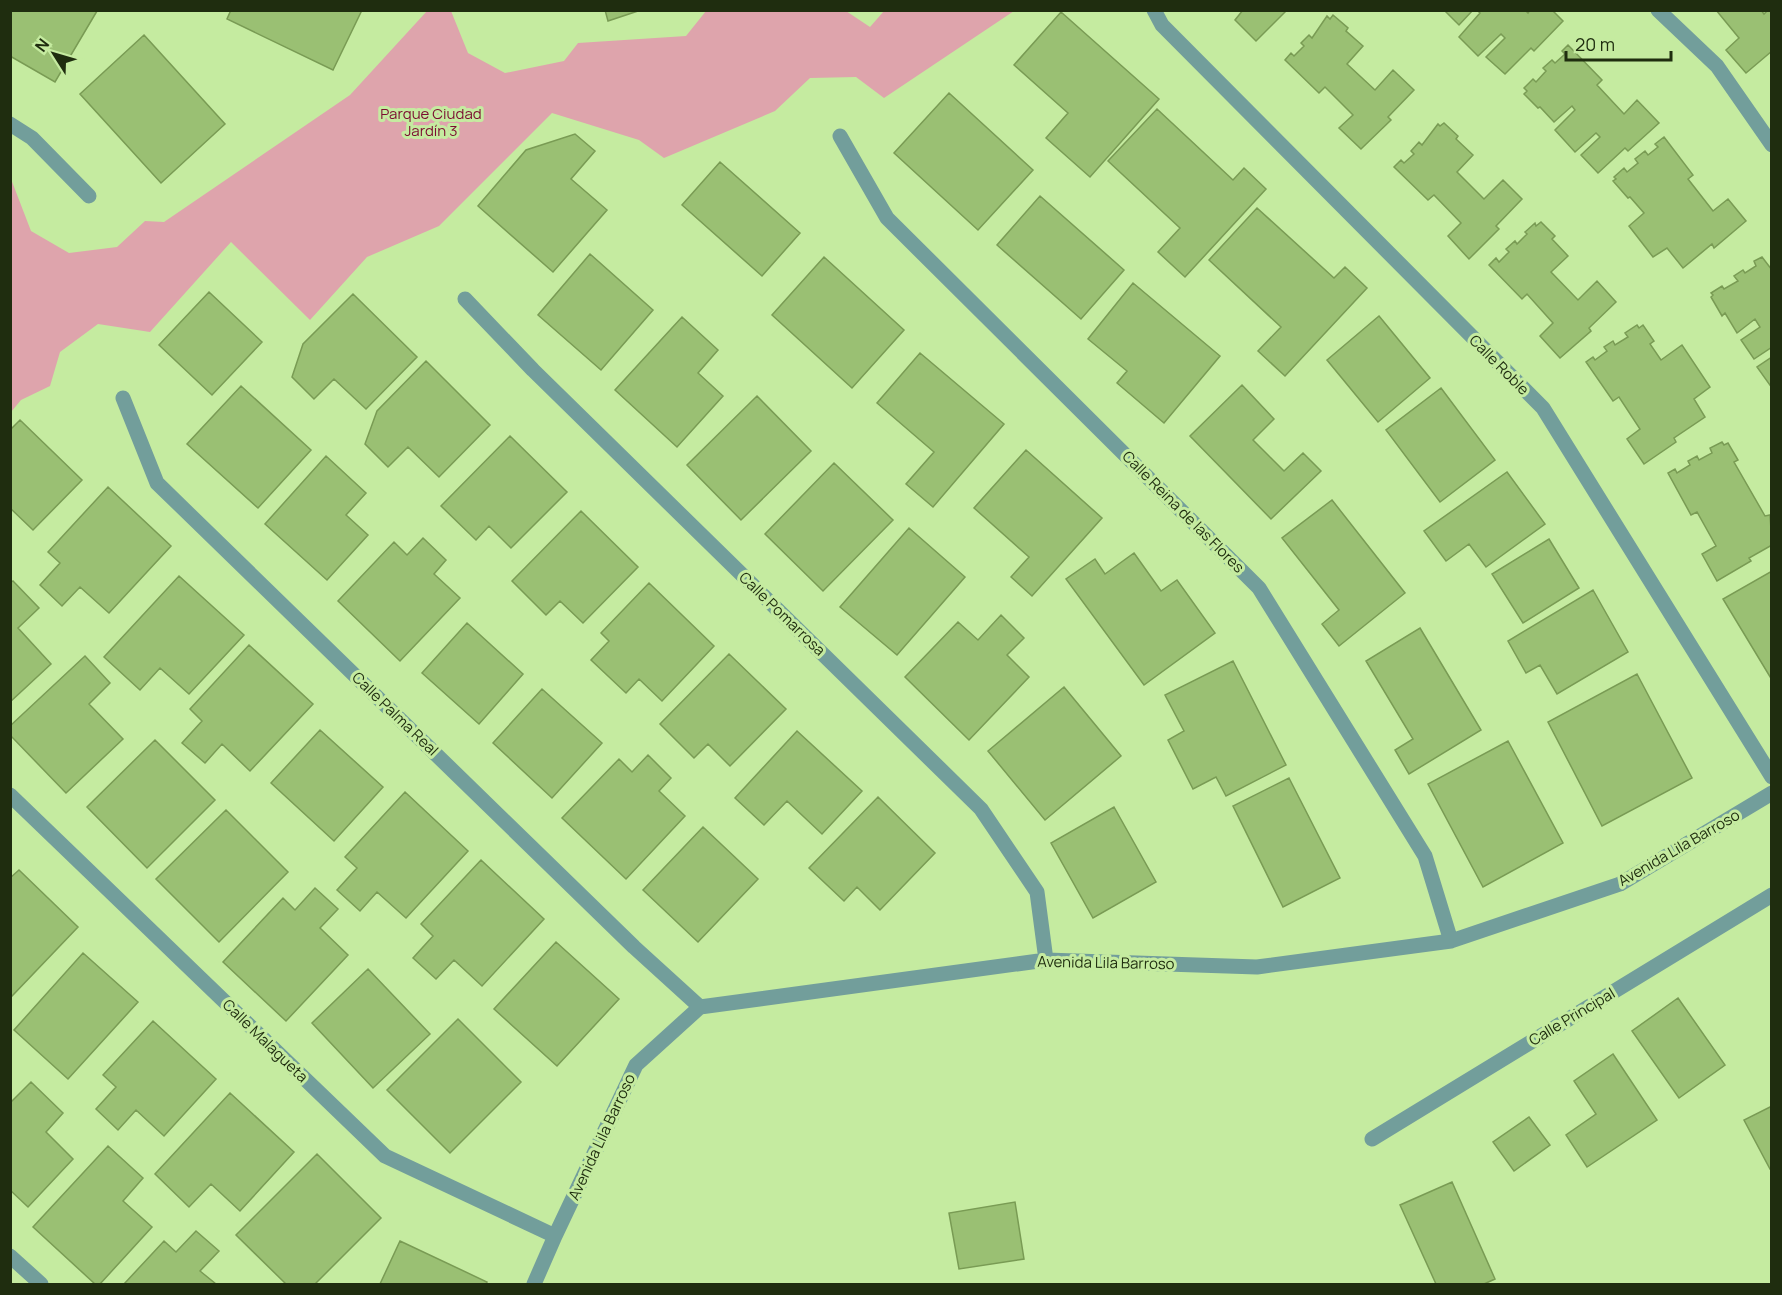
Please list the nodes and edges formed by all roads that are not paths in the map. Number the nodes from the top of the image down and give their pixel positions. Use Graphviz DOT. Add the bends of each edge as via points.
graph roads {
  1 [pos="1154,10"];
  2 [pos="1658,10"];
  3 [pos="10,124"];
  4 [pos="840,136"];
  5 [pos="1772,145"];
  6 [pos="89,196"];
  7 [pos="465,299"];
  8 [pos="123,398"];
  9 [pos="1772,777"];
  10 [pos="1772,793"];
  11 [pos="10,795"];
  12 [pos="1772,895"];
  13 [pos="1451,941"];
  14 [pos="1046,960"];
  15 [pos="700,1007"];
  16 [pos="1372,1138"];
  17 [pos="555,1236"];
  18 [pos="10,1256"];
  19 [pos="41,1284"];
  20 [pos="534,1284"];
  1 -- 9 [label="street, Calle Roble" via="1162,25 1543,408"];
  2 -- 5 [label="street" via="1717,66"];
  3 -- 6 [label="street" via="32,138"];
  4 -- 13 [label="street, Calle Reina de las Flores" via="887,218 1259,588 1425,856"];
  7 -- 14 [label="street, Calle Pomarrosa" via="981,809 1037,892"];
  8 -- 15 [label="street, Calle Palma Real" via="157,483 625,939"];
  10 -- 13 [label="street, Avenida Lila Barroso" via="1620,884"];
  11 -- 17 [label="street, Calle Malagueta" via="384,1156"];
  12 -- 16 [label="street, Calle Principal"];
  13 -- 14 [label="street, Avenida Lila Barroso" via="1257,967"];
  14 -- 15 [label="street, Avenida Lila Barroso"];
  15 -- 17 [label="street, Avenida Lila Barroso" via="636,1065"];
  17 -- 20 [label="street, Avenida Lila Barroso"];
  18 -- 19 [label="street"];
}
